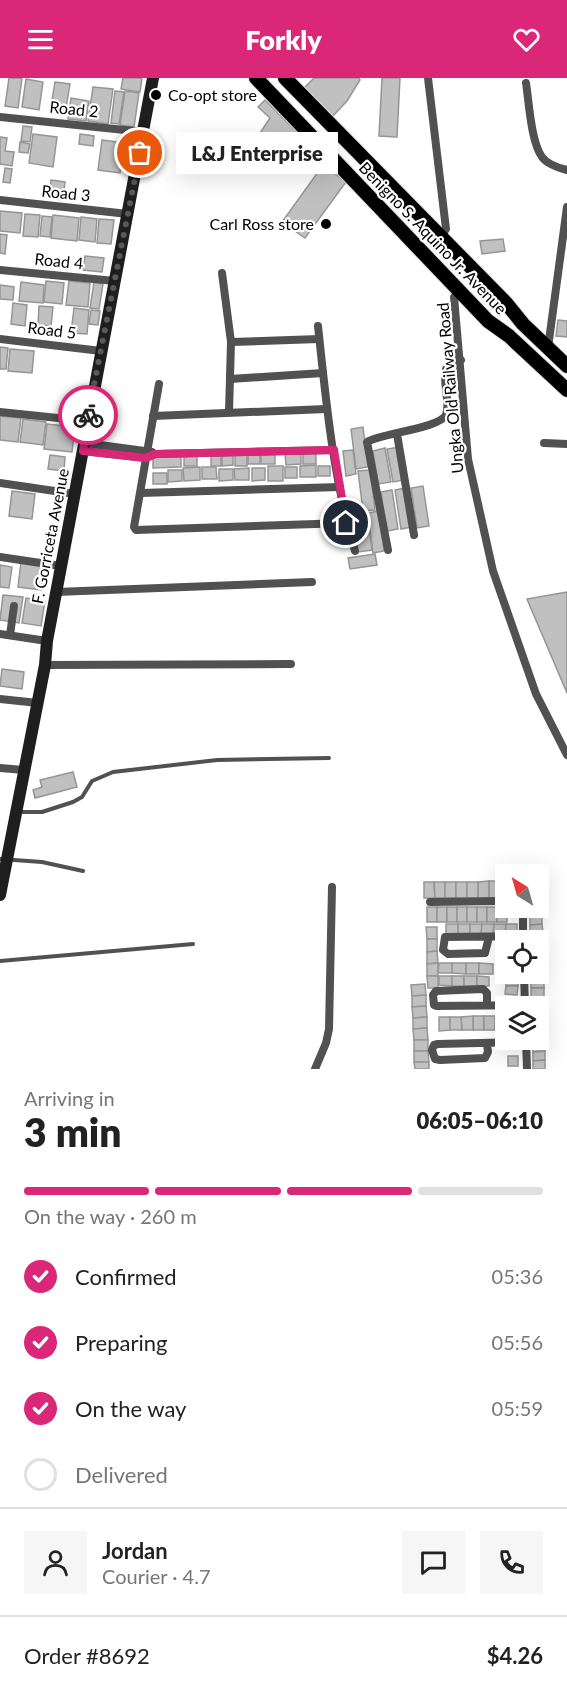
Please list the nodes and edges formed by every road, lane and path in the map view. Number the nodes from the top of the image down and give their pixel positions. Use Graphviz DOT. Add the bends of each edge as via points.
graph roads {
  1 [pos="153,78"];
  2 [pos="256,78"];
  3 [pos="285,78"];
  4 [pos="428,78"];
  5 [pos="526,83"];
  6 [pos="315,108"];
  7 [pos="0,117"];
  8 [pos="298,122"];
  9 [pos="144,132"];
  10 [pos="567,170"];
  11 [pos="0,200"];
  12 [pos="567,207"];
  13 [pos="128,214"];
  14 [pos="441,237"];
  15 [pos="0,270"];
  16 [pos="222,273"];
  17 [pos="115,281"];
  18 [pos="459,291"];
  19 [pos="318,326"];
  20 [pos="0,339"];
  21 [pos="319,339"];
  22 [pos="231,342"];
  23 [pos="548,348"];
  24 [pos="101,351"];
  25 [pos="461,360"];
  26 [pos="536,362"];
  27 [pos="567,366"];
  28 [pos="322,373"];
  29 [pos="230,379"];
  30 [pos="159,384"];
  31 [pos="567,390"];
  32 [pos="326,409"];
  33 [pos="0,412"];
  34 [pos="229,412"];
  35 [pos="153,416"];
  36 [pos="87,421"];
  37 [pos="397,434"];
  38 [pos="544,442"];
  39 [pos="567,444"];
  40 [pos="84,447"];
  41 [pos="334,450"];
  42 [pos="149,454"];
  43 [pos="0,483"];
  44 [pos="340,487"];
  45 [pos="141,493"];
  46 [pos="75,494"];
  47 [pos="346,523"];
  48 [pos="414,536"];
  49 [pos="388,550"];
  50 [pos="355,551"];
  51 [pos="0,557"];
  52 [pos="62,566"];
  53 [pos="312,582"];
  54 [pos="56,592"];
  55 [pos="14,606"];
  56 [pos="0,634"];
  57 [pos="10,635"];
  58 [pos="47,641"];
  59 [pos="291,664"];
  60 [pos="45,665"];
  61 [pos="0,699"];
  62 [pos="38,703"];
  63 [pos="567,754"];
  64 [pos="329,758"];
  65 [pos="0,768"];
  66 [pos="24,770"];
  67 [pos="15,812"];
  68 [pos="4,860"];
  69 [pos="83,871"];
  70 [pos="332,887"];
  71 [pos="0,895"];
  72 [pos="495,900"];
  73 [pos="430,902"];
  74 [pos="489,937"];
  75 [pos="495,937"];
  76 [pos="193,944"];
  77 [pos="0,961"];
  78 [pos="487,1004"];
  79 [pos="495,1004"];
  80 [pos="495,1043"];
  81 [pos="488,1044"];
  82 [pos="526,1050"];
  83 [pos="315,1069"];
  84 [pos="526,1069"];
  1 -- 9 [label="main road, F. Gorriceta Avenue"];
  2 -- 8 [label="main road, Benigno S. Aquino Jr. Avenue"];
  3 -- 6 [label="main road, Benigno S. Aquino Jr. Avenue"];
  4 -- 14 [label="street" via="446,229"];
  5 -- 10 [label="street" via="542,158"];
  6 -- 8 [label="main road" via="314,122"];
  6 -- 14 [label="main road, Benigno S. Aquino Jr. Avenue"];
  7 -- 9 [label="street, Road 2"];
  8 -- 18 [label="main road, Benigno S. Aquino Jr. Avenue"];
  9 -- 13 [label="main road, F. Gorriceta Avenue"];
  11 -- 13 [label="street, Road 3"];
  12 -- 23 [label="street"];
  13 -- 17 [label="main road, F. Gorriceta Avenue"];
  14 -- 23 [label="main road, Benigno S. Aquino Jr. Avenue"];
  15 -- 17 [label="street, Road 4"];
  16 -- 22 [label="street"];
  17 -- 24 [label="main road, F. Gorriceta Avenue"];
  18 -- 25 [label="street, Ungka Old Railway Road" via="454,297"];
  18 -- 26 [label="main road, Benigno S. Aquino Jr. Avenue"];
  19 -- 21 [label="street"];
  20 -- 24 [label="street, Road 5"];
  21 -- 22 [label="street"];
  21 -- 28 [label="street"];
  22 -- 29 [label="street"];
  23 -- 26 [label="main road"];
  23 -- 27 [label="main road, Benigno S. Aquino Jr. Avenue"];
  24 -- 36 [label="main road, F. Gorriceta Avenue"];
  25 -- 37 [label="street" via="446,369 444,376 445,416"];
  25 -- 63 [label="street, Ungka Old Railway Road" via="468,459 493,571 536,694"];
  26 -- 31 [label="main road, Benigno S. Aquino Jr. Avenue"];
  28 -- 29 [label="street"];
  28 -- 32 [label="street"];
  29 -- 34 [label="street"];
  30 -- 35 [label="street"];
  32 -- 34 [label="street"];
  32 -- 41 [label="street"];
  33 -- 36 [label="street"];
  34 -- 35 [label="street"];
  35 -- 42 [label="street"];
  36 -- 40 [label="main road, F. Gorriceta Avenue"];
  37 -- 48 [label="street"];
  37 -- 49 [label="street" via="367,442"];
  38 -- 39 [label="street"];
  40 -- 42 [label="street"];
  40 -- 46 [label="main road, F. Gorriceta Avenue"];
  41 -- 42 [label="street"];
  41 -- 44 [label="street"];
  42 -- 45 [label="street"];
  43 -- 46 [label="street"];
  44 -- 45 [label="street"];
  44 -- 47 [label="street"];
  45 -- 47 [label="street" via="136,530"];
  46 -- 52 [label="main road, F. Gorriceta Avenue"];
  47 -- 50 [label="street"];
  51 -- 52 [label="street"];
  52 -- 54 [label="main road, F. Gorriceta Avenue"];
  53 -- 54 [label="street"];
  54 -- 58 [label="main road, F. Gorriceta Avenue"];
  55 -- 57 [label="street"];
  56 -- 57 [label="street"];
  57 -- 58 [label="street"];
  58 -- 60 [label="main road, F. Gorriceta Avenue"];
  59 -- 60 [label="street"];
  60 -- 62 [label="main road, F. Gorriceta Avenue"];
  61 -- 62 [label="street"];
  62 -- 66 [label="main road, F. Gorriceta Avenue"];
  64 -- 67 [label="lane" via="217,760 113,772 92,782 82,797 73,802 42,812"];
  65 -- 66 [label="street"];
  66 -- 67 [label="main road, F. Gorriceta Avenue"];
  67 -- 68 [label="main road, F. Gorriceta Avenue"];
  68 -- 69 [label="lane" via="42,862"];
  68 -- 71 [label="main road, F. Gorriceta Avenue"];
  70 -- 83 [label="street" via="329,1029"];
  72 -- 73 [label="street"];
  74 -- 74 [label="street" via="445,937 443,950 448,954 485,952"];
  74 -- 75 [label="street"];
  76 -- 77 [label="lane"];
  78 -- 78 [label="street" via="436,1006 433,995 436,991 483,989"];
  78 -- 79 [label="street"];
  80 -- 81 [label="street"];
  81 -- 81 [label="street" via="438,1044 432,1050 435,1059 440,1060 485,1058"];
  82 -- 84 [label="street"];
}
